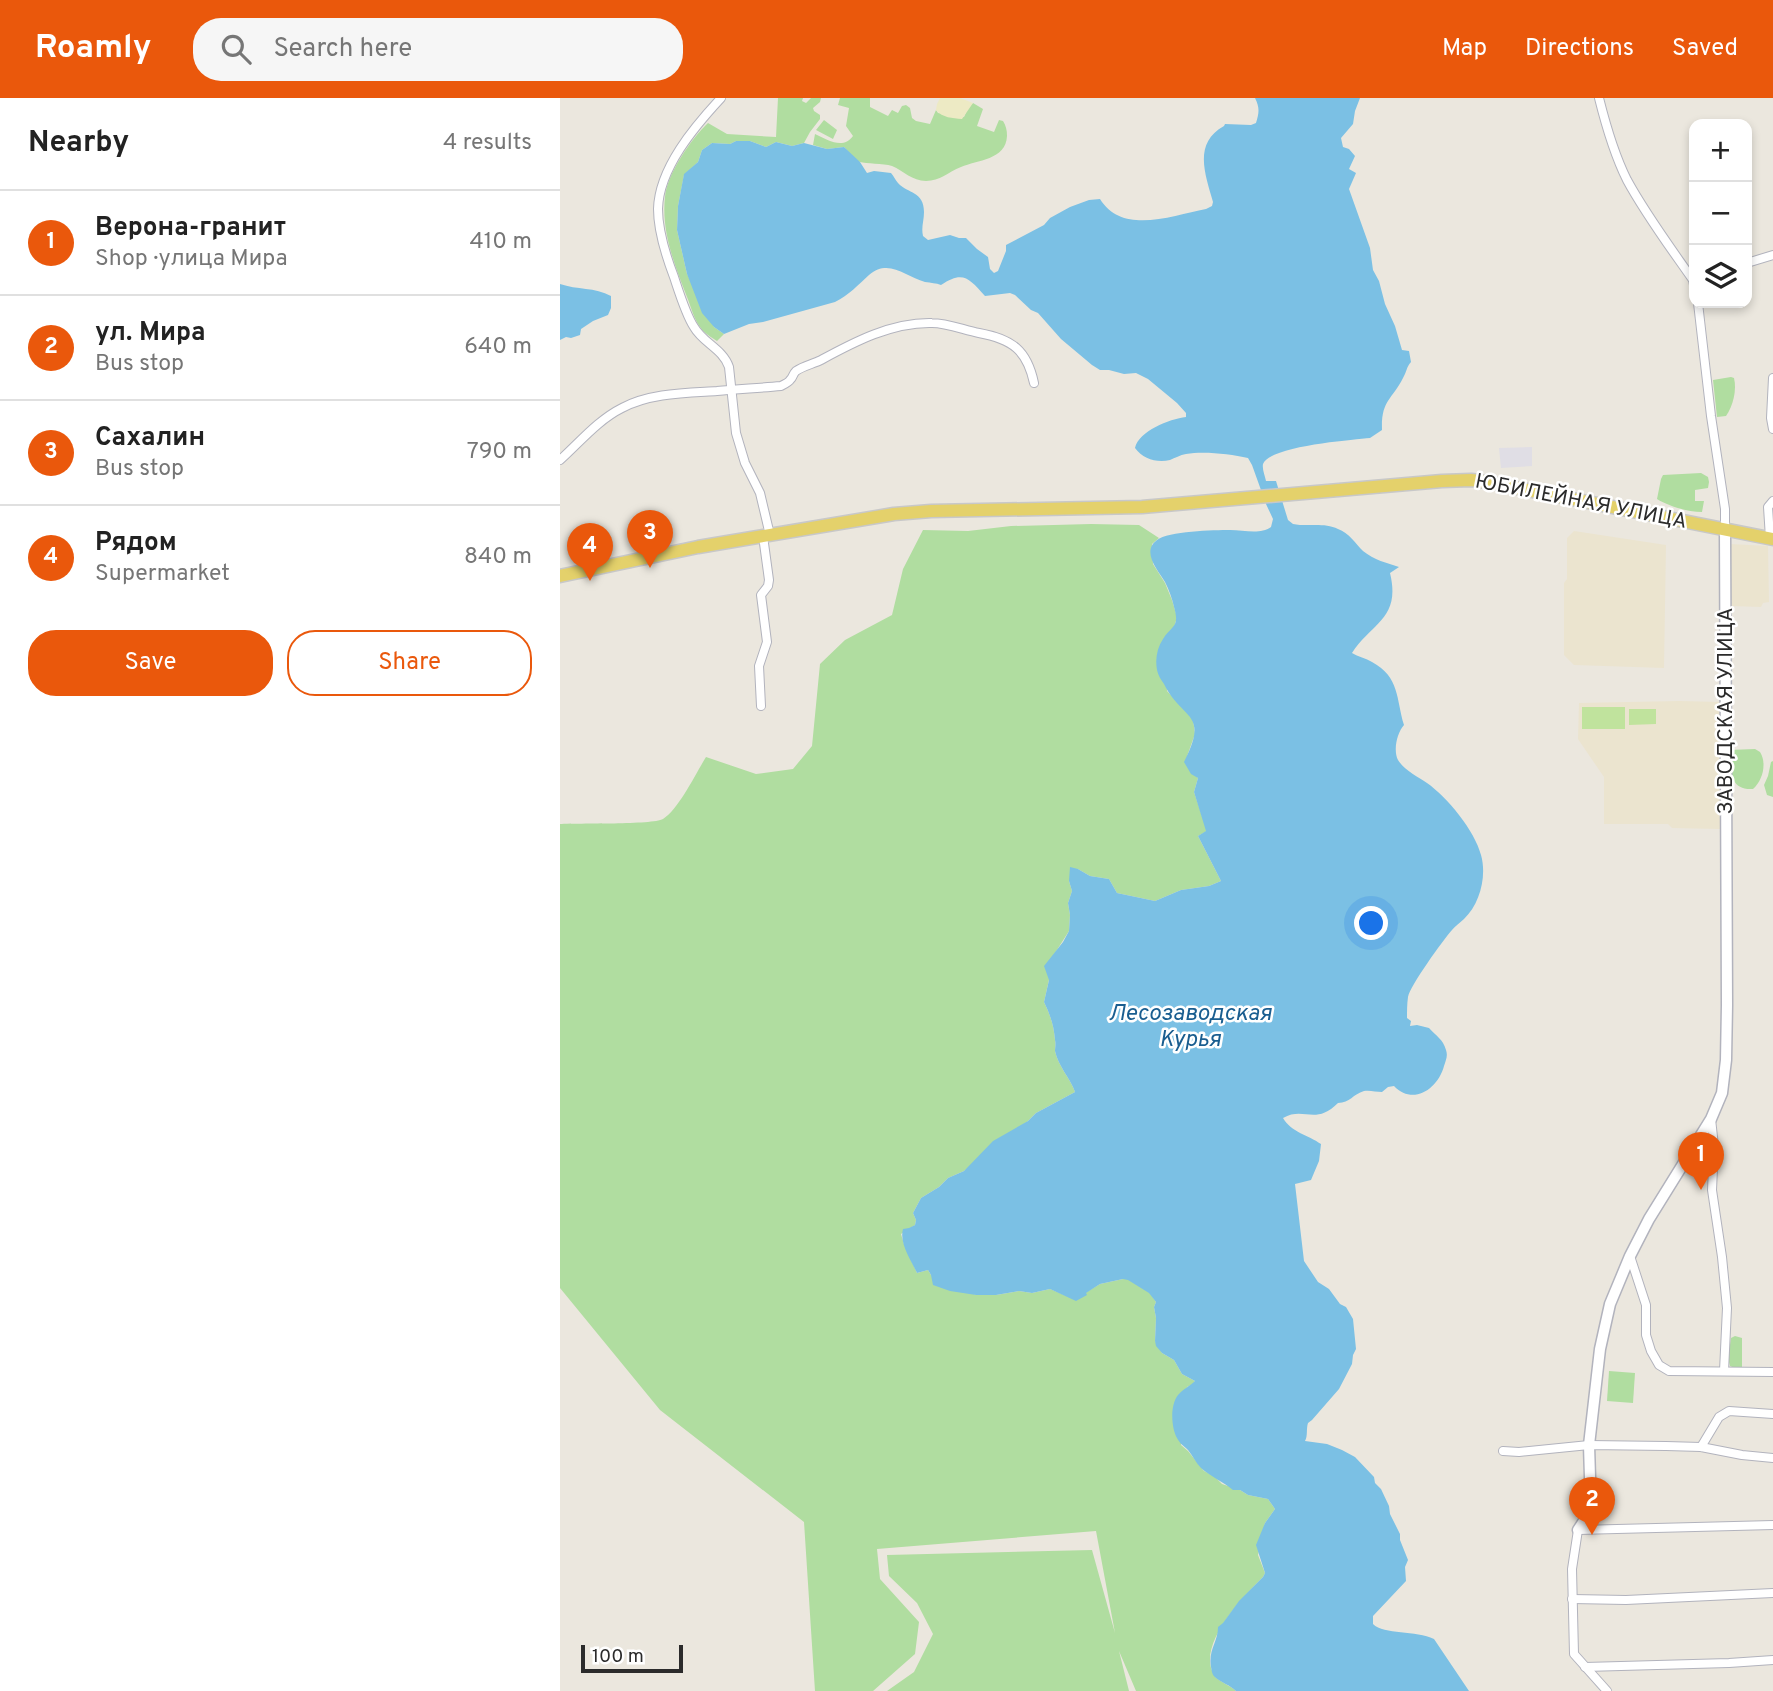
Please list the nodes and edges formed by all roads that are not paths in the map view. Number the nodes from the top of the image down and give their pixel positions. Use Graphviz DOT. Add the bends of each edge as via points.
graph roads {
  1 [pos="721,98"];
  2 [pos="1600,98"];
  3 [pos="1773,255"];
  4 [pos="1752,261"];
  5 [pos="1689,274"];
  6 [pos="1699,308"];
  7 [pos="1773,378"];
  8 [pos="1034,383"];
  9 [pos="731,390"];
  10 [pos="1773,429"];
  11 [pos="560,460"];
  12 [pos="1773,501"];
  13 [pos="1725,529"];
  14 [pos="767,536"];
  15 [pos="1771,538"];
  16 [pos="560,576"];
  17 [pos="761,706"];
  18 [pos="1711,1119"];
  19 [pos="1630,1256"];
  20 [pos="1724,1371"];
  21 [pos="1773,1372"];
  22 [pos="1773,1414"];
  23 [pos="1589,1445"];
  24 [pos="1701,1447"];
  25 [pos="1503,1451"];
  26 [pos="1773,1458"];
  27 [pos="1591,1510"];
  28 [pos="1773,1525"];
  29 [pos="1578,1530"];
  30 [pos="1592,1530"];
  31 [pos="1773,1593"];
  32 [pos="1572,1599"];
  33 [pos="1773,1660"];
  34 [pos="1585,1667"];
  35 [pos="1607,1691"];
  1 -- 9 [label="street" via="668,169 658,209 673,276 694,328 726,358"];
  2 -- 5 [label="street" via="1627,179"];
  3 -- 4 [label="street"];
  6 -- 13 [label="street, ЗАВОДСКАЯ УЛИЦА"];
  7 -- 10 [label="street"];
  8 -- 9 [label="street" via="1021,351 989,335 934,323 876,333 795,372 781,386"];
  9 -- 11 [label="street" via="656,397 622,408"];
  9 -- 14 [label="street" via="736,433 760,493"];
  12 -- 15 [label="street" via="1769,507"];
  13 -- 14 [label="main road, ЮБИЛЕЙНАЯ УЛИЦА" via="1471,480 1142,507 931,511"];
  13 -- 15 [label="main road, ЮБИЛЕЙНАЯ УЛИЦА"];
  13 -- 18 [label="street, ЗАВОДСКАЯ УЛИЦА" via="1727,1037 1722,1093"];
  14 -- 16 [label="main road, ЮБИЛЕЙНАЯ УЛИЦА"];
  14 -- 17 [label="street" via="769,580 761,595 766,642 759,666"];
  18 -- 19 [label="street, ЗАВОДСКАЯ УЛИЦА"];
  18 -- 20 [label="street" via="1712,1190 1727,1308"];
  19 -- 20 [label="street" via="1646,1306 1646,1335 1659,1365 1669,1371"];
  19 -- 23 [label="street, ЗАВОДСКАЯ УЛИЦА" via="1610,1304"];
  20 -- 21 [label="street"];
  22 -- 24 [label="street" via="1729,1412 1720,1417"];
  23 -- 24 [label="street"];
  23 -- 25 [label="street"];
  23 -- 27 [label="street, ЗАВОДСКАЯ УЛИЦА"];
  24 -- 26 [label="street"];
  27 -- 29 [label="street"];
  27 -- 30 [label="street"];
  28 -- 30 [label="street"];
  29 -- 30 [label="street"];
  29 -- 32 [label="street"];
  31 -- 32 [label="street"];
  32 -- 34 [label="street" via="1574,1654"];
  33 -- 34 [label="street"];
  34 -- 35 [label="street"];
}
